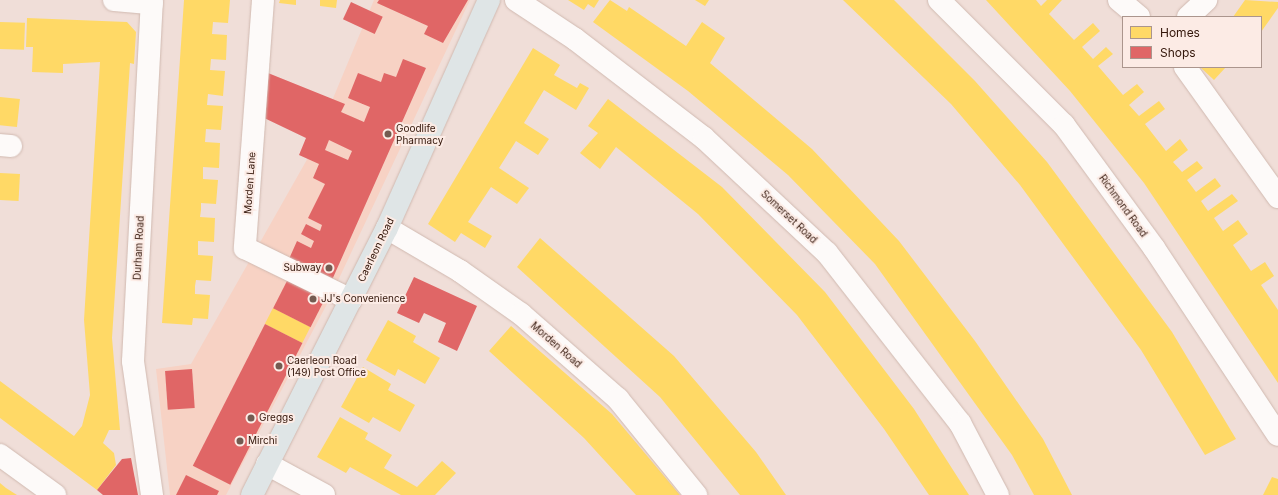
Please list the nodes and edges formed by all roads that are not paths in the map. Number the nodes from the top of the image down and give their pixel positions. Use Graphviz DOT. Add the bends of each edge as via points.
graph roads {
  1 [pos="114,0"];
  2 [pos="263,0"];
  3 [pos="489,0"];
  4 [pos="516,0"];
  5 [pos="940,0"];
  6 [pos="1119,0"];
  7 [pos="1206,0"];
  8 [pos="152,1"];
  9 [pos="1138,16"];
  10 [pos="1189,16"];
  11 [pos="1186,68"];
  12 [pos="1278,197"];
  13 [pos="387,228"];
  14 [pos="351,300"];
  15 [pos="1278,435"];
  16 [pos="0,455"];
  17 [pos="267,464"];
  18 [pos="55,495"];
  19 [pos="152,495"];
  20 [pos="252,495"];
  21 [pos="324,495"];
  22 [pos="696,495"];
  23 [pos="998,495"];
  1 -- 8 [label="street"];
  2 -- 14 [label="street, Morden Lane" via="245,248"];
  3 -- 13 [label="main road, Caerleon Road"];
  4 -- 23 [label="street, Somerset Road" via="575,39 704,138 827,253 960,422"];
  5 -- 15 [label="street, Richmond Road" via="1064,126 1154,248"];
  6 -- 9 [label="street"];
  7 -- 10 [label="street"];
  8 -- 19 [label="street, Durham Road" via="133,361"];
  11 -- 12 [label="street"];
  13 -- 14 [label="main road, Caerleon Road"];
  13 -- 22 [label="street, Morden Road" via="460,271 521,314 618,399"];
  14 -- 17 [label="main road, Caerleon Road"];
  16 -- 18 [label="street"];
  17 -- 20 [label="main road, Caerleon Road"];
  17 -- 21 [label="street"];
}
